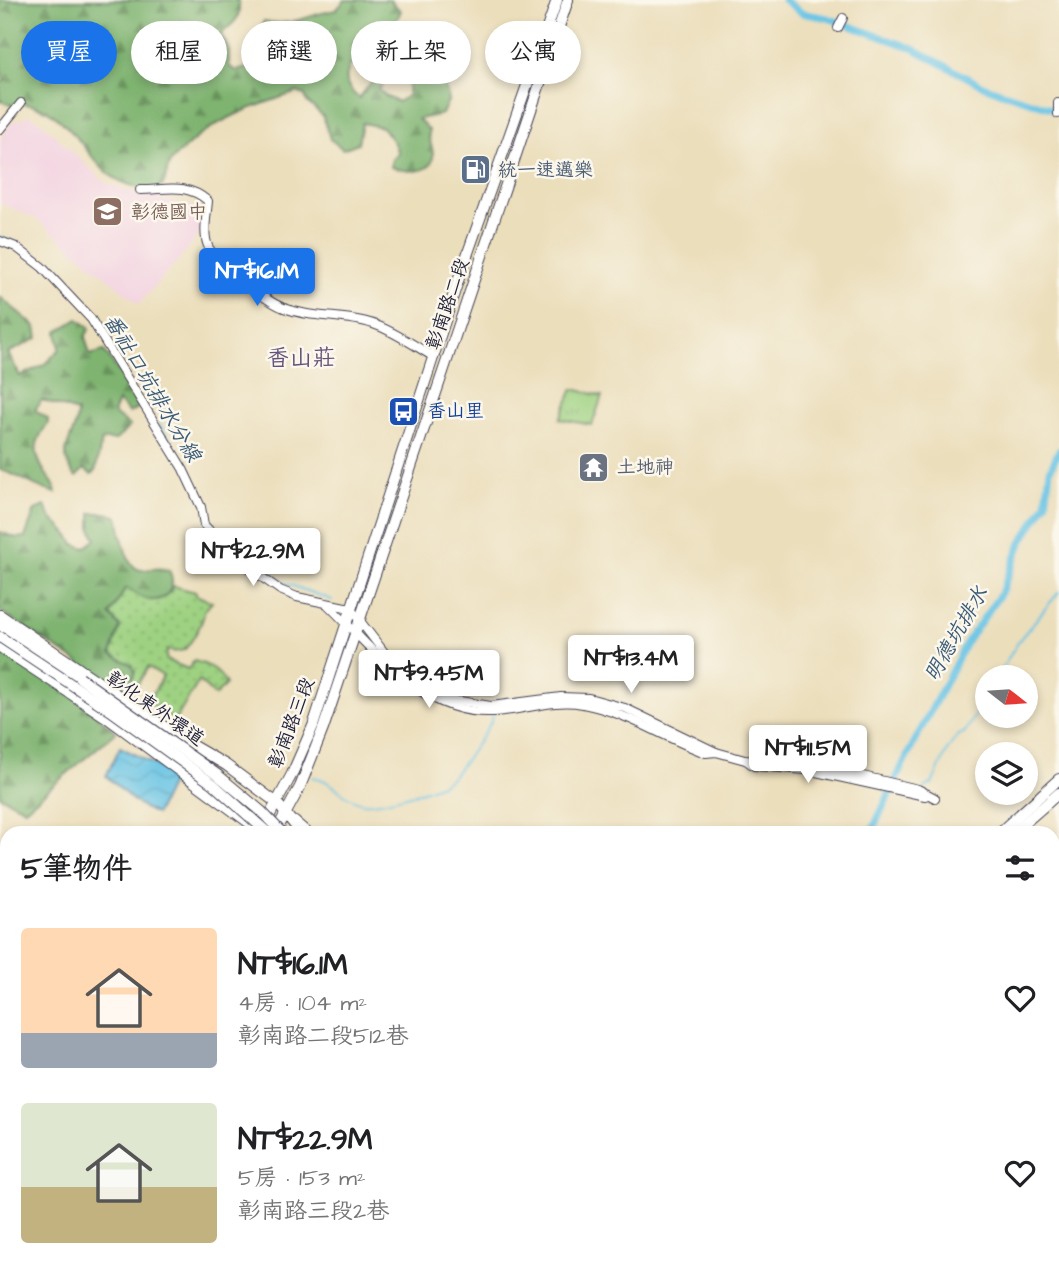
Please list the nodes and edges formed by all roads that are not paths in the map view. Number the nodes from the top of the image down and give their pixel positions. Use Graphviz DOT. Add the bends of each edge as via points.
graph roads {
  1 [pos="557,0"];
  2 [pos="568,0"];
  3 [pos="843,18"];
  4 [pos="838,28"];
  5 [pos="526,89"];
  6 [pos="537,92"];
  7 [pos="21,103"];
  8 [pos="1058,103"];
  9 [pos="1058,114"];
  10 [pos="0,129"];
  11 [pos="140,190"];
  12 [pos="0,240"];
  13 [pos="434,357"];
  14 [pos="446,363"];
  15 [pos="241,540"];
  16 [pos="233,554"];
  17 [pos="328,605"];
  18 [pos="350,608"];
  19 [pos="0,615"];
  20 [pos="360,620"];
  21 [pos="346,622"];
  22 [pos="0,625"];
  23 [pos="356,631"];
  24 [pos="0,637"];
  25 [pos="0,647"];
  26 [pos="716,752"];
  27 [pos="1059,779"];
  28 [pos="901,788"];
  29 [pos="1059,793"];
  30 [pos="277,803"];
  31 [pos="286,814"];
  32 [pos="253,826"];
  33 [pos="256,826"];
  34 [pos="266,826"];
  35 [pos="275,826"];
  36 [pos="279,826"];
  37 [pos="295,826"];
  38 [pos="301,826"];
  39 [pos="1007,826"];
  40 [pos="1021,826"];
  1 -- 5 [label="main road, 彰南路二段"];
  2 -- 6 [label="main road, 彰南路二段"];
  3 -- 4 [label="street"];
  5 -- 6 [label="main road"];
  5 -- 13 [label="main road, 彰南路二段"];
  6 -- 14 [label="main road, 彰南路二段"];
  7 -- 10 [label="street"];
  8 -- 9 [label="street"];
  11 -- 13 [label="street" via="197,191 208,201 209,248 282,308 376,325"];
  12 -- 16 [label="street" via="42,267 91,319 183,468 204,525"];
  13 -- 14 [label="main road"];
  13 -- 18 [label="main road, 彰南路二段"];
  14 -- 20 [label="main road, 彰南路二段"];
  15 -- 16 [label="street"];
  16 -- 17 [label="street" via="281,590"];
  17 -- 18 [label="street"];
  17 -- 21 [label="street"];
  18 -- 20 [label="street"];
  18 -- 21 [label="main road, 彰南路二段"];
  19 -- 30 [label="main road"];
  20 -- 23 [label="main road, 彰南路二段"];
  20 -- 26 [label="street" via="394,665 453,700 491,706 574,697 625,708"];
  21 -- 23 [label="street"];
  21 -- 30 [label="main road, 彰南路三段" via="313,726"];
  22 -- 35 [label="main road, 彰化東外環道, bridge" via="219,776"];
  23 -- 26 [label="street" via="402,680 450,705 485,712 579,703 621,714 706,753"];
  23 -- 31 [label="main road, 彰南路三段" via="323,729"];
  24 -- 33 [label="main road, 彰化東外環道, bridge" via="213,784"];
  25 -- 32 [label="main road" via="182,771"];
  26 -- 28 [label="street" via="745,760 816,765"];
  27 -- 39 [label="main road"];
  29 -- 40 [label="main road"];
  30 -- 31 [label="main road"];
  30 -- 34 [label="main road, 彰南路三段"];
  31 -- 36 [label="main road, 彰南路三段"];
  31 -- 37 [label="main road"];
  31 -- 38 [label="street"];
}
